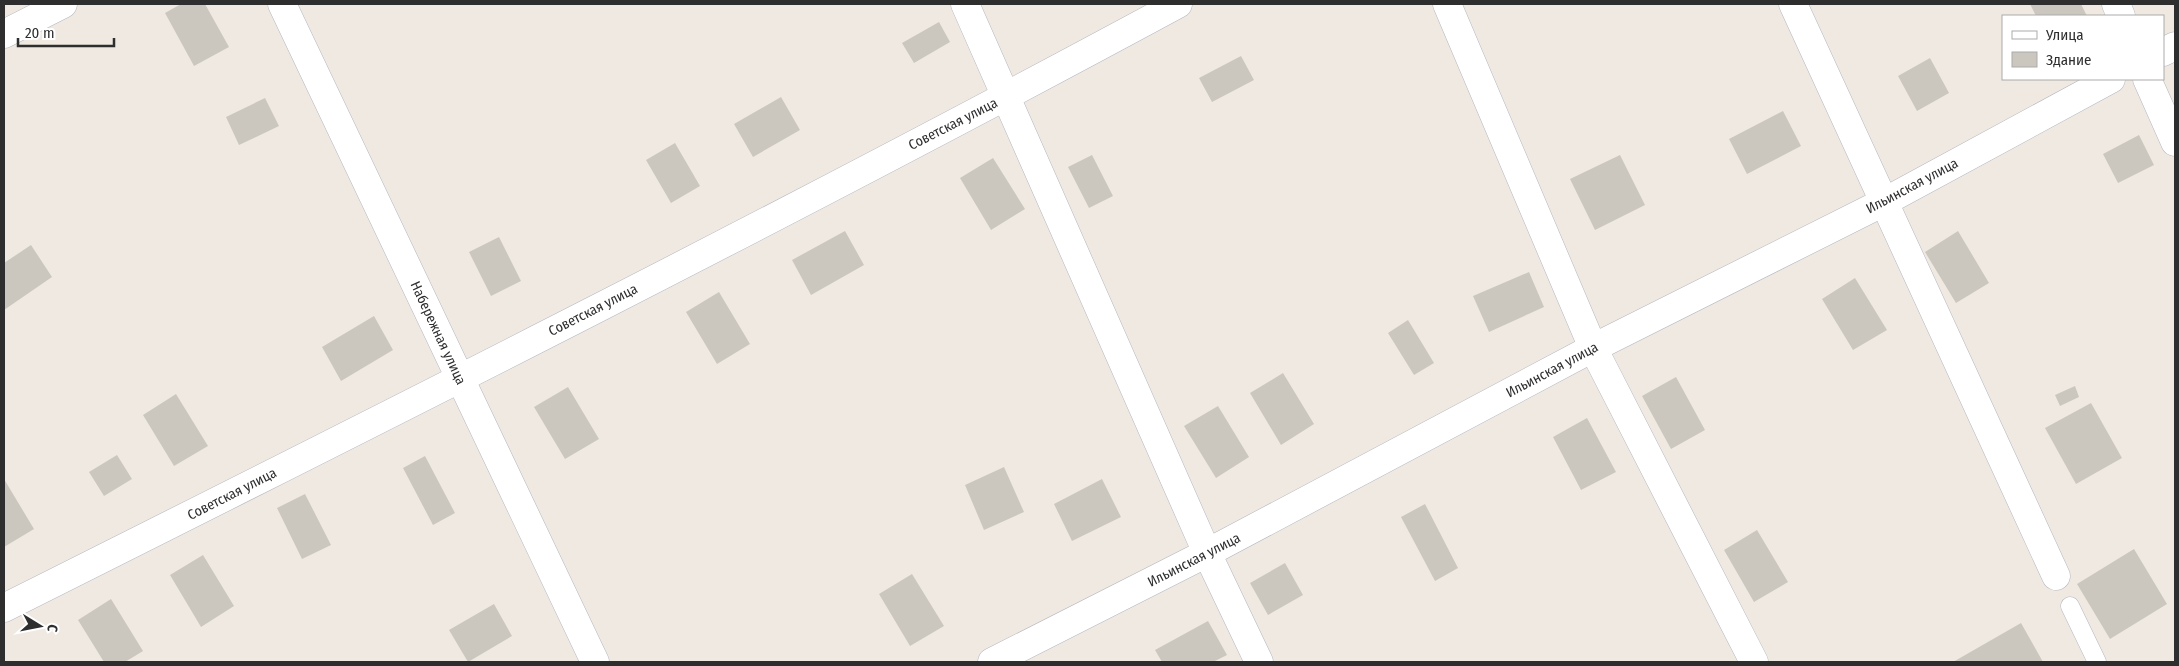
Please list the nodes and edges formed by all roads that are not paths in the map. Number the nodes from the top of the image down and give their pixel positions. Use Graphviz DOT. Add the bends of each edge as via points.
graph roads {
  1 [pos="63,4"];
  2 [pos="282,4"];
  3 [pos="965,4"];
  4 [pos="1178,4"];
  5 [pos="1447,4"];
  6 [pos="1793,4"];
  7 [pos="4,34"];
  8 [pos="2109,80"];
  9 [pos="2147,80"];
  10 [pos="1008,96"];
  11 [pos="2175,142"];
  12 [pos="1884,202"];
  13 [pos="1593,348"];
  14 [pos="460,379"];
  15 [pos="1207,553"];
  16 [pos="2056,576"];
  17 [pos="2070,606"];
  18 [pos="4,608"];
  19 [pos="595,662"];
  20 [pos="992,662"];
  21 [pos="1258,662"];
  22 [pos="1754,662"];
  23 [pos="2097,662"];
  1 -- 7 [label="street"];
  2 -- 14 [label="street, Набережная улица"];
  3 -- 10 [label="street"];
  4 -- 10 [label="street, Советская улица"];
  5 -- 13 [label="street"];
  6 -- 12 [label="street"];
  8 -- 12 [label="street, Ильинская улица"];
  9 -- 11 [label="street"];
  10 -- 14 [label="street, Советская улица"];
  10 -- 15 [label="street"];
  12 -- 13 [label="street, Ильинская улица"];
  12 -- 16 [label="street"];
  13 -- 15 [label="street, Ильинская улица"];
  13 -- 22 [label="street"];
  14 -- 18 [label="street, Советская улица"];
  14 -- 19 [label="street, Набережная улица"];
  15 -- 20 [label="street, Ильинская улица"];
  15 -- 21 [label="street"];
  17 -- 23 [label="lane"];
}
